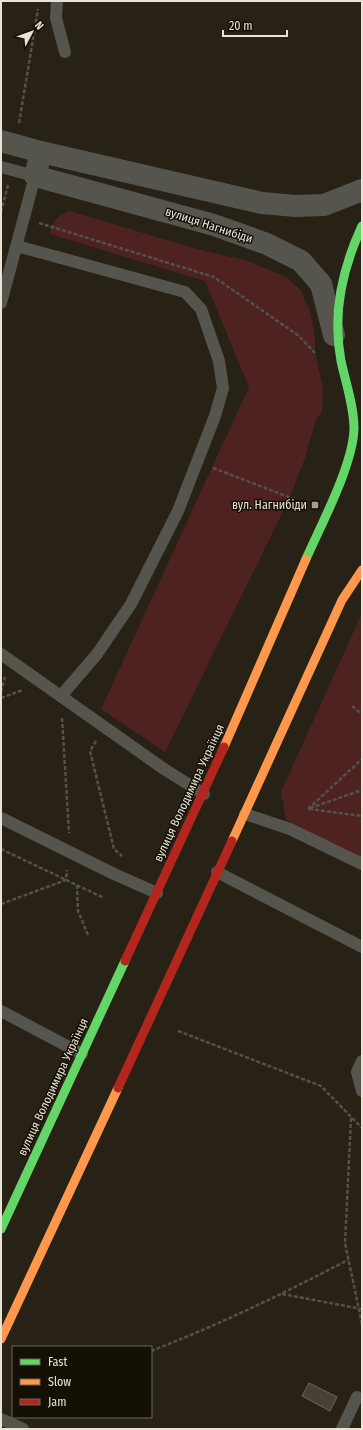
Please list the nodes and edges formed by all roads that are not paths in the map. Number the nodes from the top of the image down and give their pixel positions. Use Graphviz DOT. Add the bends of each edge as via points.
graph roads {
  1 [pos="57,1"];
  2 [pos="65,52"];
  3 [pos="9,143"];
  4 [pos="40,152"];
  5 [pos="6,169"];
  6 [pos="35,176"];
  7 [pos="362,190"];
  8 [pos="362,226"];
  9 [pos="17,246"];
  10 [pos="1,303"];
  11 [pos="340,357"];
  12 [pos="362,412"];
  13 [pos="362,570"];
  14 [pos="1,654"];
  15 [pos="61,696"];
  16 [pos="204,794"];
  17 [pos="245,814"];
  18 [pos="1,818"];
  19 [pos="362,864"];
  20 [pos="217,872"];
  21 [pos="157,893"];
  22 [pos="362,947"];
  23 [pos="1,1011"];
  24 [pos="82,1054"];
  25 [pos="362,1061"];
  26 [pos="362,1091"];
  27 [pos="1,1229"];
  28 [pos="1,1339"];
  29 [pos="357,1397"];
  30 [pos="1,1419"];
  31 [pos="23,1429"];
  32 [pos="342,1429"];
  1 -- 2 [label="lane" via="56,18"];
  3 -- 4 [label="street"];
  4 -- 6 [label="street"];
  4 -- 7 [label="street" via="262,203 324,205"];
  5 -- 6 [label="lane"];
  6 -- 9 [label="lane"];
  6 -- 11 [label="street, вулиця Нагнибіди" via="214,225 266,244 301,261 322,284"];
  8 -- 11 [label="street, вулиця Володимира Українця" via="346,261 338,297 337,334"];
  9 -- 10 [label="lane"];
  9 -- 15 [label="lane" via="185,292 201,309 219,361 223,388 178,511 131,604 97,654"];
  11 -- 12 [label="street, вулиця Володимира Українця"];
  11 -- 16 [label="street, вулиця Володимира Українця" via="352,409 353,440 339,483"];
  13 -- 17 [label="street" via="342,600"];
  14 -- 15 [label="lane"];
  15 -- 16 [label="lane"];
  16 -- 21 [label="street, вулиця Володимира Українця"];
  17 -- 19 [label="lane" via="290,829"];
  17 -- 20 [label="street"];
  18 -- 21 [label="lane"];
  20 -- 22 [label="lane"];
  20 -- 28 [label="street"];
  21 -- 24 [label="street, вулиця Володимира Українця"];
  23 -- 24 [label="lane"];
  24 -- 27 [label="street, вулиця Володимира Українця"];
  25 -- 26 [label="lane" via="357,1072"];
  29 -- 32 [label="lane"];
  30 -- 31 [label="lane"];
}
